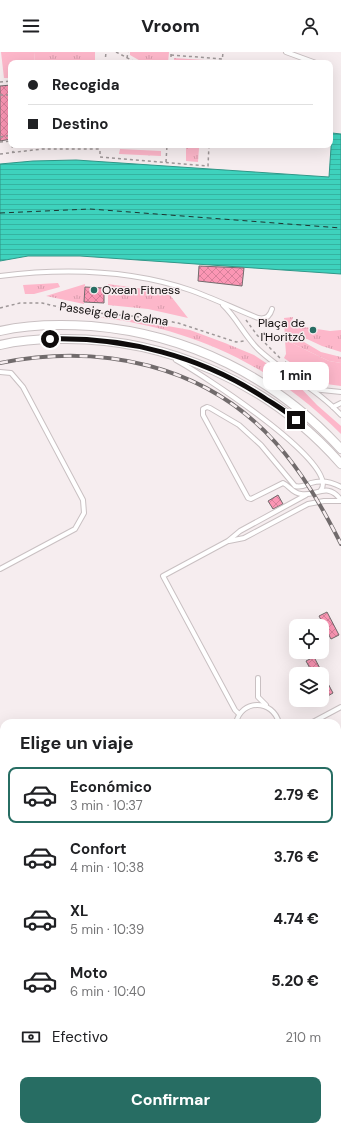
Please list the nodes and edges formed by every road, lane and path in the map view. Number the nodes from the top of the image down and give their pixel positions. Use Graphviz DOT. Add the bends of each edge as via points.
graph roads {
  1 [pos="116,52"];
  2 [pos="128,52"];
  3 [pos="171,52"];
  4 [pos="223,52"];
  5 [pos="286,52"];
  6 [pos="171,56"];
  7 [pos="127,58"];
  8 [pos="223,59"];
  9 [pos="131,60"];
  10 [pos="171,60"];
  11 [pos="308,60"];
  12 [pos="12,148"];
  13 [pos="167,148"];
  14 [pos="209,148"];
  15 [pos="100,149"];
  16 [pos="13,152"];
  17 [pos="0,154"];
  18 [pos="166,162"];
  19 [pos="0,276"];
  20 [pos="222,303"];
  21 [pos="0,308"];
  22 [pos="272,309"];
  23 [pos="239,310"];
  24 [pos="0,331"];
  25 [pos="250,341"];
  26 [pos="0,344"];
  27 [pos="158,350"];
  28 [pos="0,372"];
  29 [pos="310,388"];
  30 [pos="327,390"];
  31 [pos="341,392"];
  32 [pos="244,398"];
  33 [pos="341,403"];
  34 [pos="334,407"];
  35 [pos="341,415"];
  36 [pos="341,449"];
  37 [pos="341,464"];
  38 [pos="329,476"];
  39 [pos="328,482"];
  40 [pos="341,486"];
  41 [pos="321,490"];
  42 [pos="308,494"];
  43 [pos="341,500"];
  44 [pos="297,501"];
  45 [pos="301,508"];
  46 [pos="228,541"];
  47 [pos="0,569"];
  48 [pos="258,678"];
  49 [pos="341,707"];
  50 [pos="269,708"];
  51 [pos="239,714"];
  52 [pos="237,719"];
  53 [pos="277,719"];
  54 [pos="318,719"];
  1 -- 7 [label="path"];
  2 -- 7 [label="path"];
  3 -- 6 [label="path"];
  4 -- 8 [label="path"];
  5 -- 11 [label="lane"];
  6 -- 8 [label="path"];
  6 -- 10 [label="path"];
  7 -- 9 [label="path"];
  12 -- 16 [label="path"];
  13 -- 18 [label="path"];
  14 -- 18 [label="path" via="208,166"];
  15 -- 16 [label="path" via="55,148"];
  15 -- 18 [label="path" via="100,157"];
  16 -- 17 [label="path"];
  19 -- 20 [label="lane" via="51,271 114,273 174,285"];
  20 -- 23 [label="lane"];
  20 -- 25 [label="lane"];
  21 -- 25 [label="path, Passeig de la Calma" via="20,303 42,303 76,310 152,318 178,323 236,342"];
  22 -- 23 [label="lane" via="270,315 262,319"];
  23 -- 30 [label="path" via="256,335 282,360"];
  24 -- 36 [label="street" via="74,325 145,334 194,348 244,372 273,390 305,413"];
  25 -- 29 [label="lane" via="276,364"];
  26 -- 27 [label="street" via="74,338"];
  27 -- 32 [label="lane"];
  27 -- 37 [label="street" via="191,360 254,391 288,413 319,440"];
  28 -- 47 [label="lane" via="11,373 23,387 83,500 84,513 75,529"];
  29 -- 30 [label="lane"];
  29 -- 34 [label="lane"];
  30 -- 31 [label="lane"];
  33 -- 34 [label="lane"];
  34 -- 35 [label="lane"];
  38 -- 39 [label="lane"];
  39 -- 40 [label="lane"];
  39 -- 41 [label="lane"];
  39 -- 42 [label="lane" via="295,486 261,445 239,425 210,408 203,409 203,415 248,498 251,499 283,483 296,493"];
  41 -- 42 [label="lane"];
  41 -- 43 [label="lane" via="333,493"];
  42 -- 44 [label="lane"];
  43 -- 45 [label="lane" via="308,504"];
  44 -- 45 [label="lane" via="296,506"];
  44 -- 46 [label="lane" via="240,531"];
  45 -- 46 [label="lane" via="244,538"];
  46 -- 51 [label="lane" via="163,576"];
  48 -- 50 [label="lane" via="258,697"];
  49 -- 54 [label="lane"];
  50 -- 51 [label="lane" via="249,706"];
  50 -- 53 [label="lane"];
  51 -- 52 [label="lane"];
}
